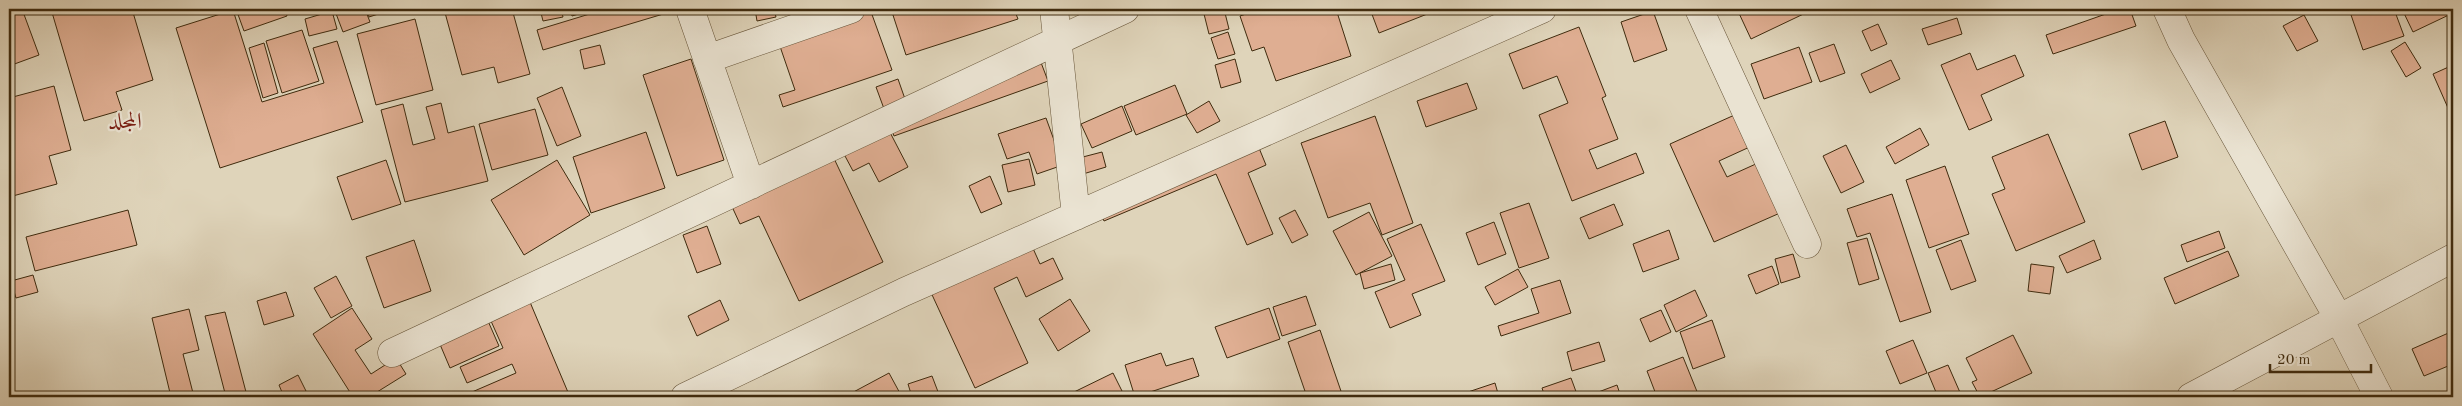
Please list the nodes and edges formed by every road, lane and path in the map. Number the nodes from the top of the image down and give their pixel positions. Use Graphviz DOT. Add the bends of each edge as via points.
graph roads {
  1 [pos="690,9"];
  2 [pos="851,9"];
  3 [pos="1054,9"];
  4 [pos="1125,9"];
  5 [pos="1542,9"];
  6 [pos="1699,9"];
  7 [pos="2167,9"];
  8 [pos="1057,41"];
  9 [pos="707,59"];
  10 [pos="751,185"];
  11 [pos="1076,216"];
  12 [pos="1807,244"];
  13 [pos="2453,258"];
  14 [pos="2339,319"];
  15 [pos="392,353"];
  16 [pos="685,397"];
  17 [pos="2191,397"];
  18 [pos="2380,397"];
  1 -- 9 [label="street"];
  2 -- 9 [label="street"];
  3 -- 8 [label="street"];
  4 -- 8 [label="street"];
  5 -- 11 [label="street"];
  6 -- 12 [label="street"];
  7 -- 14 [label="street" via="2181,40"];
  8 -- 10 [label="street"];
  8 -- 11 [label="street"];
  9 -- 10 [label="street"];
  10 -- 15 [label="street"];
  11 -- 16 [label="street" via="904,292"];
  13 -- 14 [label="street"];
  14 -- 17 [label="street"];
  14 -- 18 [label="street"];
}
